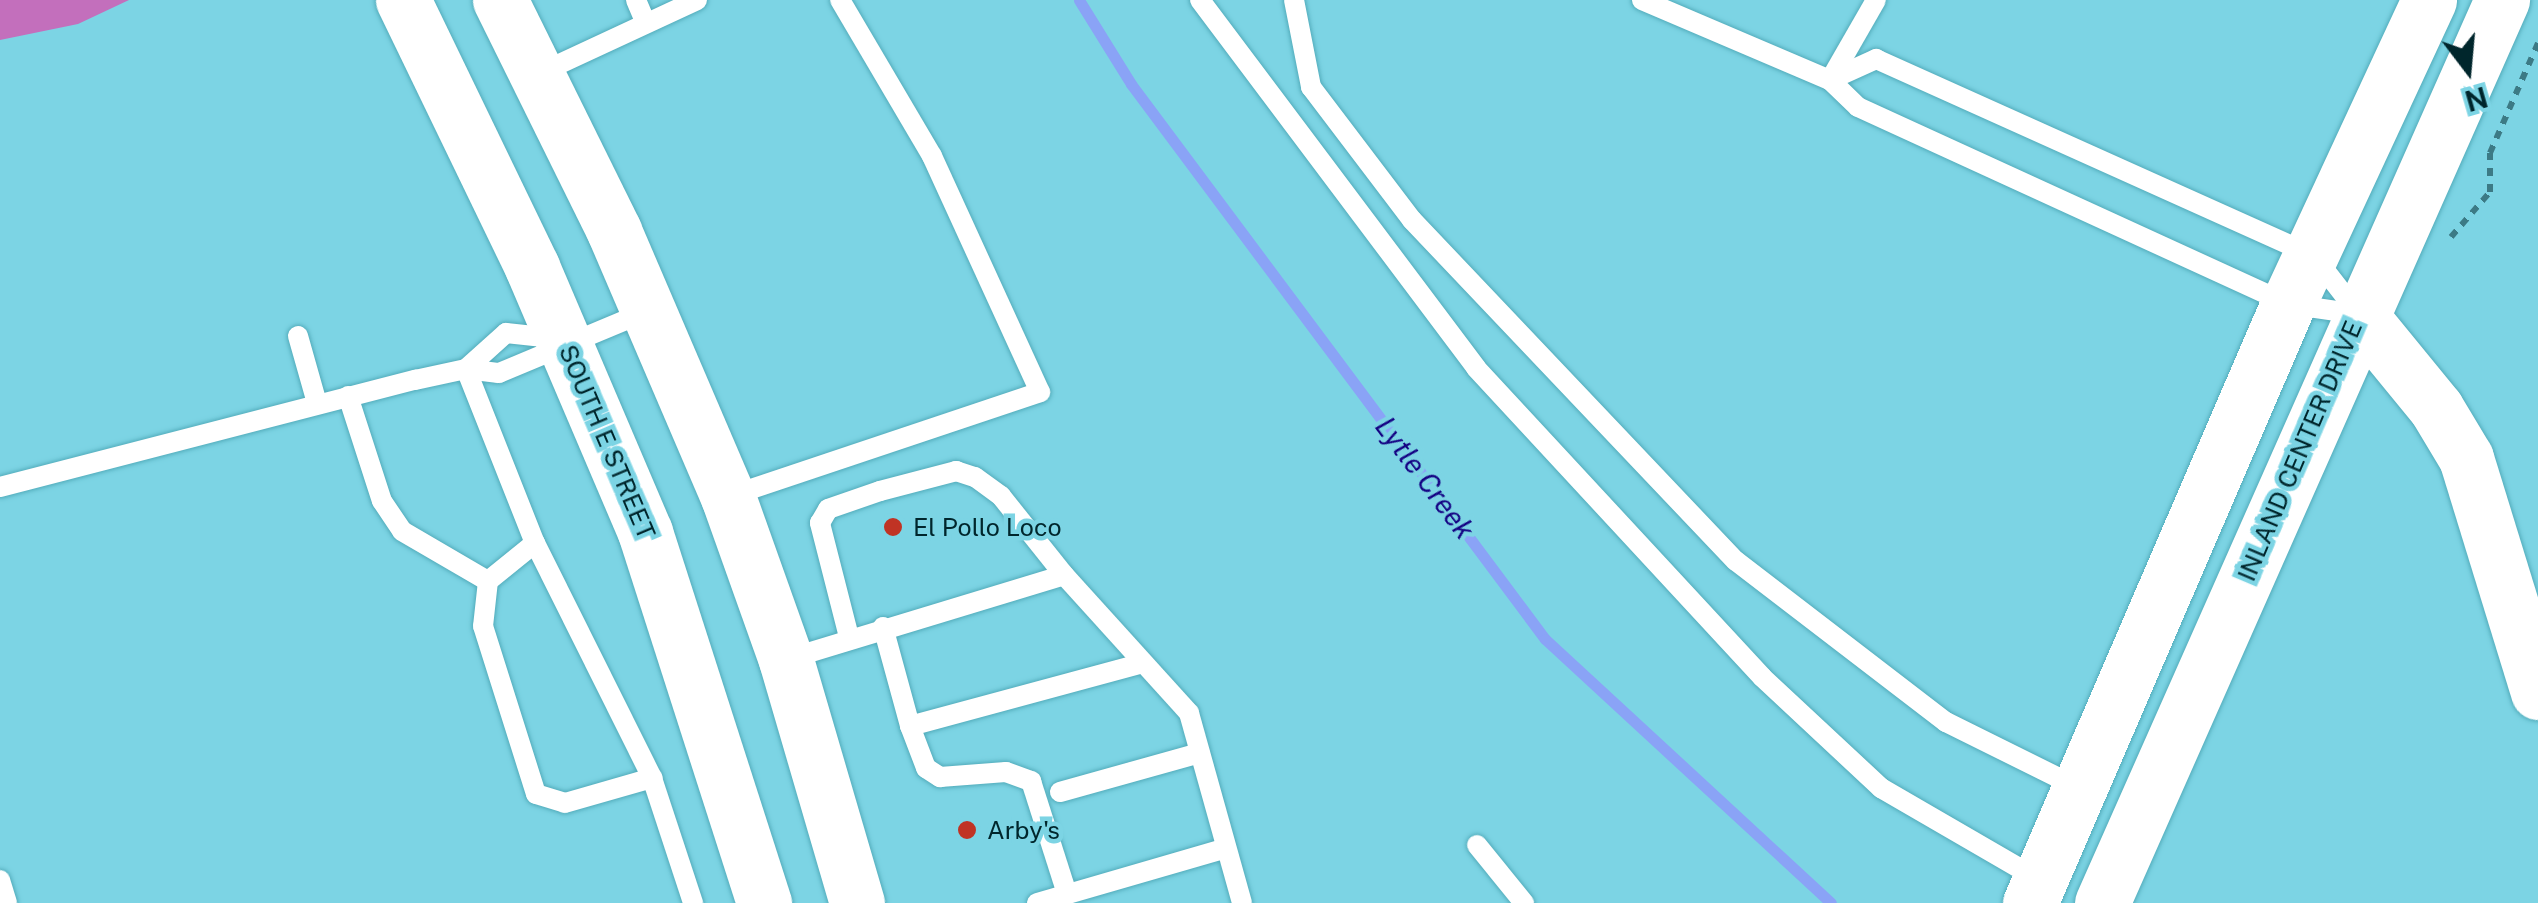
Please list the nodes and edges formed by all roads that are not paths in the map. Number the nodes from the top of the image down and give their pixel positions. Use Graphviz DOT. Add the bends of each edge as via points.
graph roads {
  1 [pos="403,0"];
  2 [pos="500,0"];
  3 [pos="636,0"];
  4 [pos="697,0"];
  5 [pos="840,0"];
  6 [pos="1200,0"];
  7 [pos="1294,0"];
  8 [pos="1642,0"];
  9 [pos="1876,0"];
  10 [pos="2429,0"];
  11 [pos="2502,0"];
  12 [pos="646,23"];
  13 [pos="538,74"];
  14 [pos="1830,80"];
  15 [pos="2313,256"];
  16 [pos="2288,304"];
  17 [pos="646,312"];
  18 [pos="2359,314"];
  19 [pos="298,336"];
  20 [pos="564,341"];
  21 [pos="466,369"];
  22 [pos="348,396"];
  23 [pos="317,403"];
  24 [pos="0,487"];
  25 [pos="728,497"];
  26 [pos="535,543"];
  27 [pos="1064,575"];
  28 [pos="488,581"];
  29 [pos="883,627"];
  30 [pos="850,636"];
  31 [pos="786,660"];
  32 [pos="1144,662"];
  33 [pos="2538,692"];
  34 [pos="910,726"];
  35 [pos="1200,753"];
  36 [pos="652,778"];
  37 [pos="2081,789"];
  38 [pos="1060,792"];
  39 [pos="1477,845"];
  40 [pos="1226,848"];
  41 [pos="0,880"];
  42 [pos="2035,892"];
  43 [pos="1067,894"];
  44 [pos="7,903"];
  45 [pos="693,903"];
  46 [pos="764,903"];
  47 [pos="858,903"];
  48 [pos="1036,903"];
  49 [pos="1242,903"];
  50 [pos="1524,903"];
  51 [pos="2102,903"];
  1 -- 20 [label="main road, SOUTH E STREET"];
  2 -- 13 [label="main road"];
  3 -- 12 [label="lane"];
  4 -- 12 [label="lane"];
  5 -- 25 [label="lane" via="932,156 1040,392"];
  6 -- 42 [label="lane" via="1476,368 1762,677 1881,788"];
  7 -- 37 [label="lane" via="1311,87 1412,220 1736,561 1946,722"];
  8 -- 14 [label="lane"];
  9 -- 14 [label="lane"];
  10 -- 15 [label="main road"];
  11 -- 18 [label="main road, INLAND CENTER DRIVE"];
  12 -- 13 [label="lane"];
  13 -- 17 [label="main road"];
  14 -- 15 [label="lane" via="1876,59"];
  14 -- 16 [label="lane" via="1858,108"];
  15 -- 16 [label="main road"];
  15 -- 18 [label="lane"];
  16 -- 18 [label="lane"];
  16 -- 37 [label="main road"];
  17 -- 20 [label="lane"];
  17 -- 25 [label="main road"];
  18 -- 33 [label="main road" via="2436,408 2466,458"];
  18 -- 51 [label="main road, INLAND CENTER DRIVE"];
  19 -- 23 [label="lane"];
  20 -- 21 [label="lane" via="546,357 499,373"];
  20 -- 21 [label="lane" via="506,333"];
  20 -- 46 [label="main road, SOUTH E STREET" via="646,532"];
  21 -- 22 [label="lane"];
  21 -- 26 [label="lane"];
  22 -- 23 [label="lane"];
  22 -- 28 [label="lane" via="382,501 402,532"];
  23 -- 24 [label="lane"];
  25 -- 31 [label="main road"];
  26 -- 28 [label="lane"];
  26 -- 36 [label="lane"];
  27 -- 29 [label="lane"];
  27 -- 30 [label="lane" via="1001,496 976,477 956,471 880,490 828,509 820,523 822,554"];
  27 -- 32 [label="lane"];
  28 -- 36 [label="lane" via="482,626 536,794 564,804"];
  29 -- 30 [label="lane"];
  29 -- 34 [label="lane"];
  30 -- 31 [label="lane"];
  31 -- 47 [label="main road"];
  32 -- 34 [label="lane"];
  32 -- 35 [label="lane" via="1189,713"];
  34 -- 43 [label="lane" via="926,768 940,777 1006,772 1031,781"];
  35 -- 38 [label="lane"];
  35 -- 40 [label="lane"];
  36 -- 45 [label="lane"];
  37 -- 42 [label="main road"];
  39 -- 50 [label="lane"];
  40 -- 43 [label="lane"];
  40 -- 49 [label="lane"];
  41 -- 44 [label="lane"];
  43 -- 48 [label="lane"];
}
